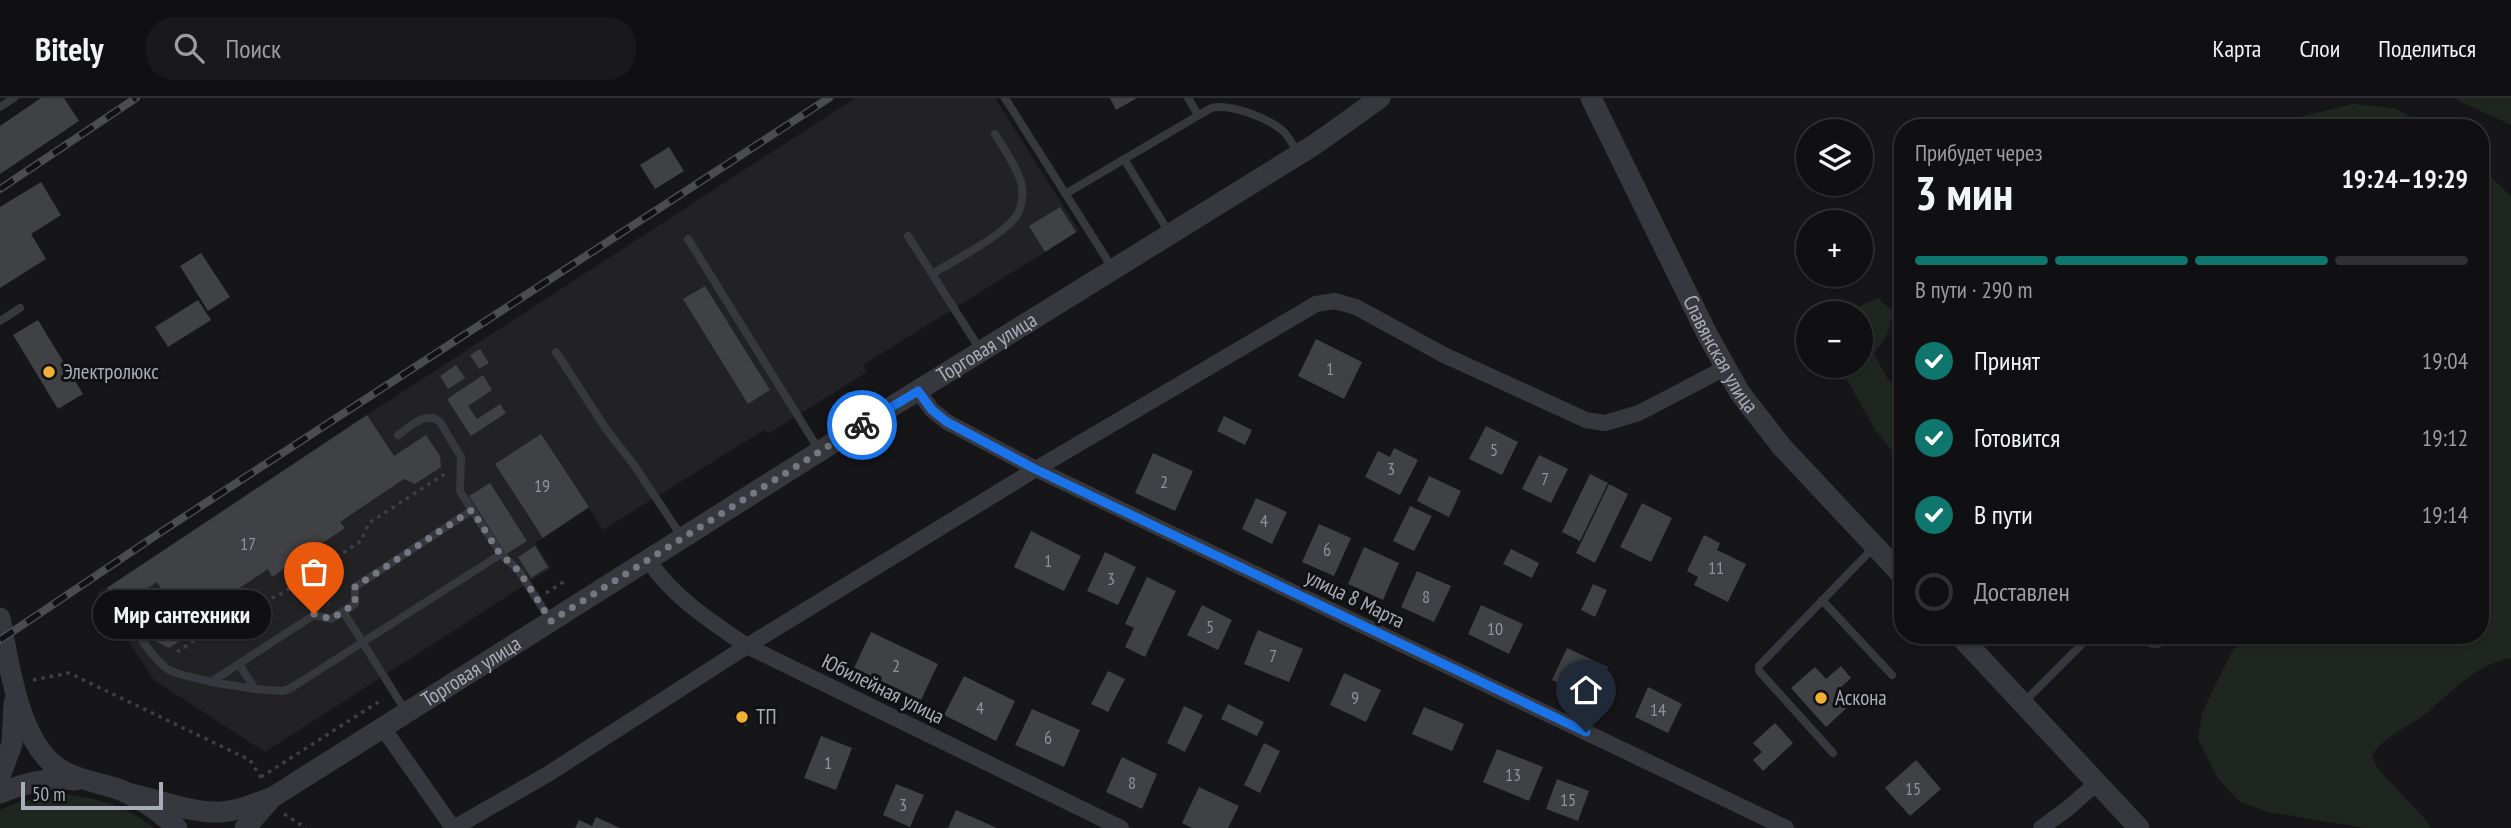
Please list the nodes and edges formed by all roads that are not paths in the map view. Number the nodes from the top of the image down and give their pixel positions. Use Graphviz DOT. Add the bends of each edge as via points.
graph roads {
  1 [pos="14,98"];
  2 [pos="1005,98"];
  3 [pos="1188,98"];
  4 [pos="1380,98"];
  5 [pos="1591,98"];
  6 [pos="0,107"];
  7 [pos="1198,115"];
  8 [pos="995,134"];
  9 [pos="1298,154"];
  10 [pos="1124,159"];
  11 [pos="1066,194"];
  12 [pos="1170,234"];
  13 [pos="908,236"];
  14 [pos="688,239"];
  15 [pos="1113,269"];
  16 [pos="932,274"];
  17 [pos="20,308"];
  18 [pos="0,321"];
  19 [pos="981,351"];
  20 [pos="556,352"];
  21 [pos="1725,368"];
  22 [pos="918,391"];
  23 [pos="398,435"];
  24 [pos="820,451"];
  25 [pos="1035,469"];
  26 [pos="472,510"];
  27 [pos="682,538"];
  28 [pos="1875,546"];
  29 [pos="500,554"];
  30 [pos="648,560"];
  31 [pos="1894,566"];
  32 [pos="158,598"];
  33 [pos="1822,600"];
  34 [pos="344,611"];
  35 [pos="0,618"];
  36 [pos="551,621"];
  37 [pos="363,642"];
  38 [pos="1967,644"];
  39 [pos="2082,644"];
  40 [pos="747,646"];
  41 [pos="239,664"];
  42 [pos="1892,676"];
  43 [pos="211,682"];
  44 [pos="13,683"];
  45 [pos="255,689"];
  46 [pos="2023,703"];
  47 [pos="406,713"];
  48 [pos="383,728"];
  49 [pos="1833,753"];
  50 [pos="0,776"];
  51 [pos="91,782"];
  52 [pos="2097,783"];
  53 [pos="0,793"];
  54 [pos="127,793"];
  55 [pos="273,797"];
  56 [pos="177,828"];
  57 [pos="245,828"];
  58 [pos="453,828"];
  59 [pos="1121,828"];
  60 [pos="1786,828"];
  61 [pos="2041,828"];
  62 [pos="2139,828"];
  1 -- 6 [label="lane"];
  2 -- 11 [label="lane"];
  3 -- 7 [label="lane"];
  4 -- 9 [label="street, Торговая улица"];
  5 -- 21 [label="street, Славянская улица"];
  7 -- 9 [label="lane" via="1220,105 1272,123 1288,136"];
  7 -- 10 [label="lane"];
  8 -- 16 [label="lane" via="1022,186 1016,217"];
  9 -- 12 [label="street, Торговая улица"];
  10 -- 11 [label="lane"];
  10 -- 12 [label="lane"];
  11 -- 15 [label="lane"];
  12 -- 15 [label="street, Торговая улица"];
  13 -- 16 [label="lane"];
  14 -- 24 [label="lane"];
  15 -- 19 [label="street, Торговая улица"];
  16 -- 19 [label="lane"];
  17 -- 18 [label="lane"];
  19 -- 22 [label="street, Торговая улица"];
  20 -- 27 [label="lane"];
  21 -- 25 [label="street" via="1639,413 1596,422 1335,301 1315,304"];
  21 -- 28 [label="street, Славянская улица" via="1782,447"];
  22 -- 24 [label="street, Торговая улица"];
  22 -- 25 [label="street, улица 8 Марта" via="947,422"];
  23 -- 26 [label="lane" via="427,417 440,422 461,457 460,491"];
  24 -- 27 [label="street, Торговая улица"];
  25 -- 40 [label="street"];
  25 -- 60 [label="street, улица 8 Марта"];
  26 -- 29 [label="lane"];
  26 -- 34 [label="lane" via="355,587 355,604"];
  27 -- 30 [label="street, Торговая улица"];
  28 -- 31 [label="street, Славянская улица"];
  28 -- 33 [label="lane"];
  29 -- 36 [label="lane" via="519,571"];
  29 -- 37 [label="lane"];
  30 -- 36 [label="street, Торговая улица"];
  30 -- 40 [label="street, Юбилейная улица" via="678,595"];
  32 -- 43 [label="lane" via="134,614 134,628 171,671"];
  33 -- 42 [label="lane"];
  33 -- 49 [label="lane" via="1763,660 1759,671"];
  34 -- 37 [label="lane"];
  34 -- 41 [label="lane" via="331,619 314,614"];
  35 -- 44 [label="street"];
  36 -- 47 [label="street, Торговая улица"];
  37 -- 45 [label="lane" via="291,688"];
  37 -- 47 [label="lane"];
  38 -- 46 [label="street"];
  39 -- 46 [label="lane"];
  40 -- 58 [label="street" via="548,774"];
  40 -- 59 [label="street, Юбилейная улица"];
  41 -- 43 [label="lane"];
  41 -- 45 [label="lane"];
  43 -- 45 [label="lane"];
  44 -- 50 [label="street" via="12,744"];
  44 -- 51 [label="street" via="27,725 43,753 57,768"];
  46 -- 52 [label="street"];
  47 -- 48 [label="street, Торговая улица"];
  48 -- 55 [label="street, Торговая улица"];
  48 -- 58 [label="street"];
  51 -- 53 [label="street" via="46,780"];
  51 -- 54 [label="street"];
  52 -- 61 [label="street"];
  52 -- 62 [label="street"];
  54 -- 55 [label="street" via="219,812"];
  54 -- 56 [label="street" via="146,802"];
  55 -- 57 [label="street"];
}
